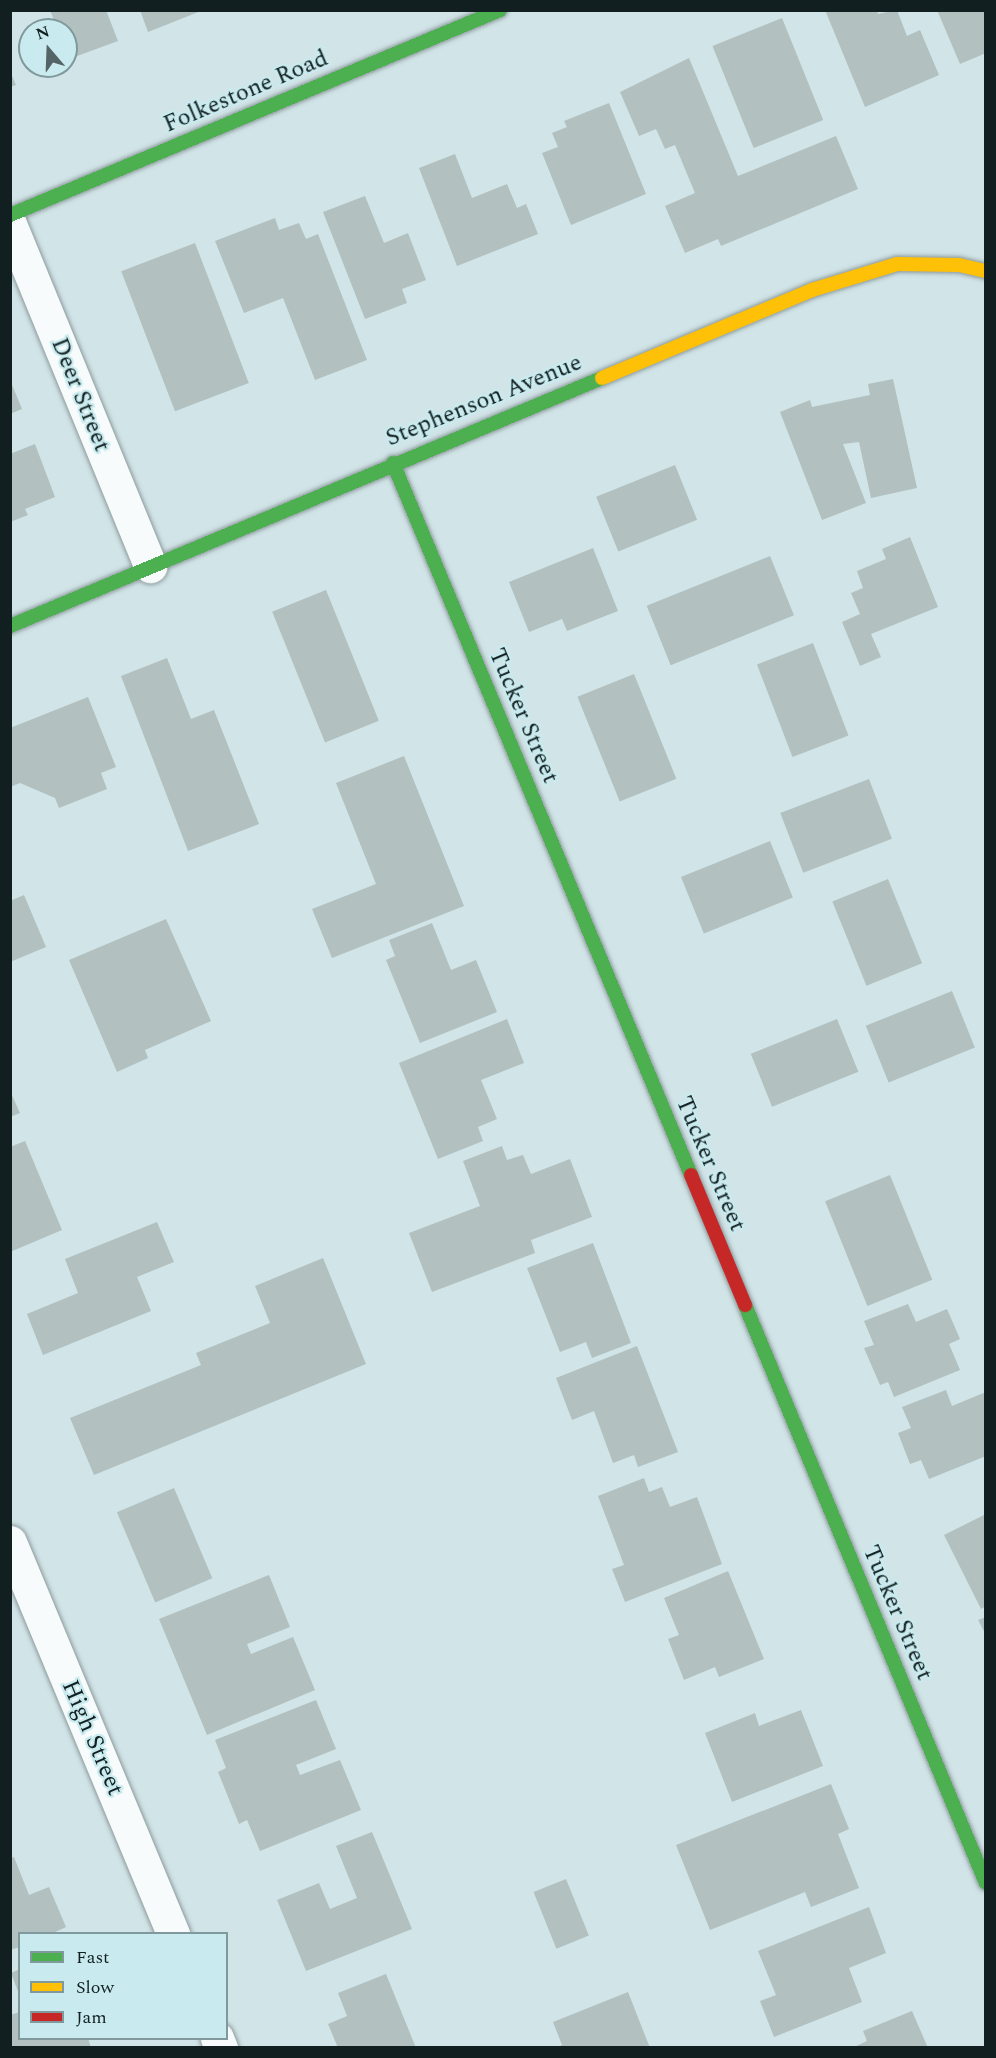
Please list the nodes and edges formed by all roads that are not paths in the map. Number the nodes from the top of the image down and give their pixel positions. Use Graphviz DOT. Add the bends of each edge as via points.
graph roads {
  1 [pos="500,10"];
  2 [pos="10,215"];
  3 [pos="10,224"];
  4 [pos="986,271"];
  5 [pos="393,463"];
  6 [pos="150,566"];
  7 [pos="10,626"];
  8 [pos="10,1542"];
  9 [pos="986,1883"];
  10 [pos="172,1932"];
  1 -- 2 [label="street, Folkestone Road"];
  3 -- 6 [label="street, Deer Street"];
  4 -- 5 [label="street, Stephenson Avenue" via="897,264 857,275"];
  5 -- 6 [label="street, Stephenson Avenue"];
  5 -- 9 [label="street, Tucker Street"];
  6 -- 7 [label="street, Stephenson Avenue"];
  8 -- 10 [label="street, High Street"];
}
